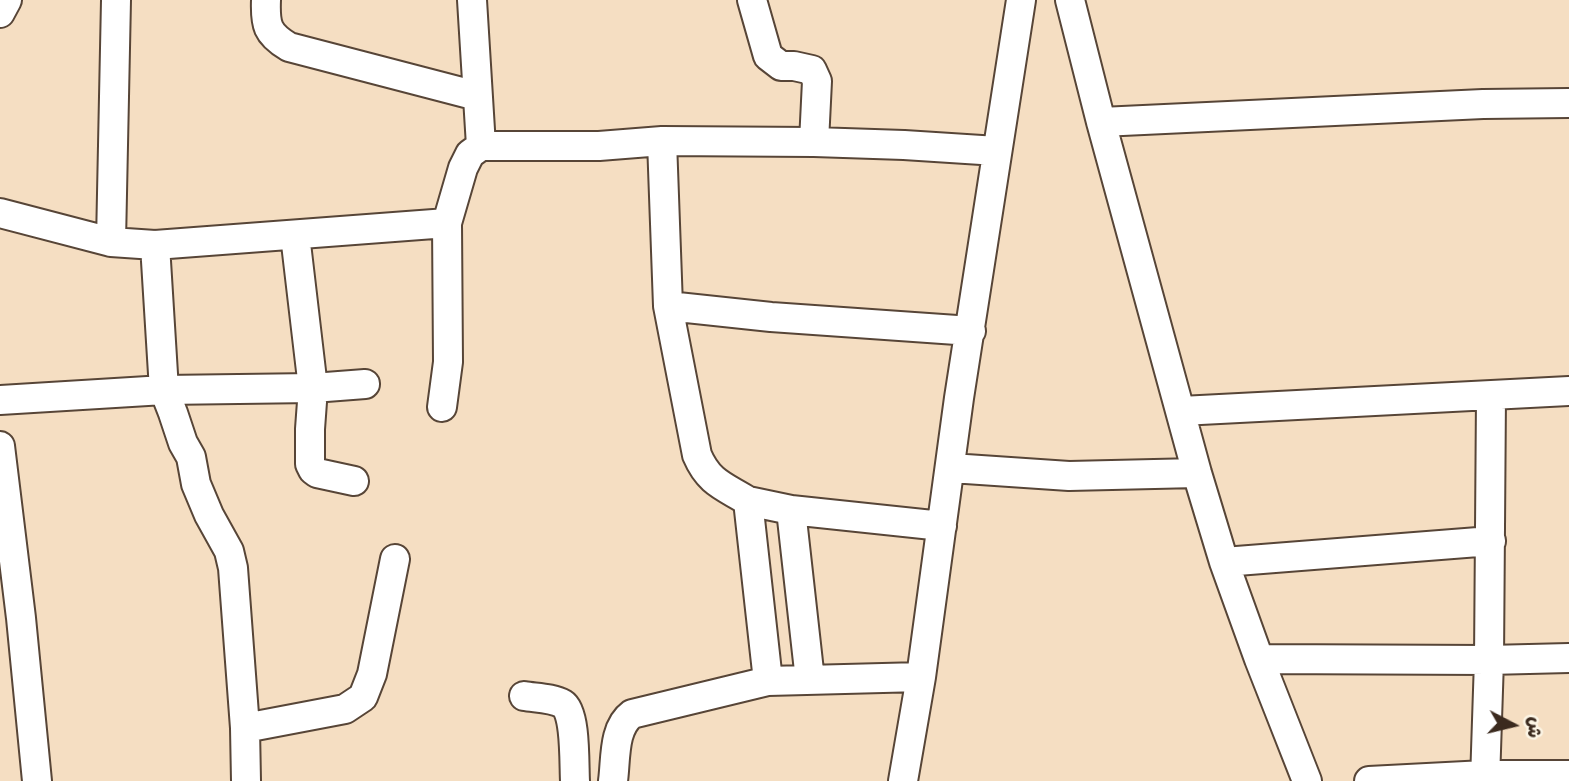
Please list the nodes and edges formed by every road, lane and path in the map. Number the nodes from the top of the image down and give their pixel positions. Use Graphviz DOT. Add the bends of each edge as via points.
graph roads {
  1 [pos="7,0"];
  2 [pos="116,0"];
  3 [pos="266,0"];
  4 [pos="472,0"];
  5 [pos="752,0"];
  6 [pos="1021,0"];
  7 [pos="1070,0"];
  8 [pos="0,13"];
  9 [pos="477,96"];
  10 [pos="1569,103"];
  11 [pos="1101,122"];
  12 [pos="662,141"];
  13 [pos="814,142"];
  14 [pos="481,146"];
  15 [pos="997,151"];
  16 [pos="0,213"];
  17 [pos="447,223"];
  18 [pos="295,235"];
  19 [pos="111,242"];
  20 [pos="155,245"];
  21 [pos="668,306"];
  22 [pos="971,331"];
  23 [pos="365,384"];
  24 [pos="313,388"];
  25 [pos="164,390"];
  26 [pos="1569,391"];
  27 [pos="1491,396"];
  28 [pos="0,400"];
  29 [pos="442,407"];
  30 [pos="1181,411"];
  31 [pos="0,446"];
  32 [pos="951,468"];
  33 [pos="1197,473"];
  34 [pos="354,481"];
  35 [pos="748,500"];
  36 [pos="791,510"];
  37 [pos="942,526"];
  38 [pos="1491,541"];
  39 [pos="395,559"];
  40 [pos="1224,562"];
  41 [pos="10,617"];
  42 [pos="1569,658"];
  43 [pos="1258,659"];
  44 [pos="1489,660"];
  45 [pos="921,677"];
  46 [pos="810,680"];
  47 [pos="768,681"];
  48 [pos="524,696"];
  49 [pos="246,728"];
  50 [pos="1569,775"];
  51 [pos="1485,778"];
  52 [pos="37,781"];
  53 [pos="246,781"];
  54 [pos="575,781"];
  55 [pos="613,781"];
  56 [pos="903,781"];
  57 [pos="1307,781"];
  58 [pos="1369,781"];
  1 -- 8 [label="street"];
  2 -- 19 [label="street"];
  3 -- 9 [label="street" via="265,19 275,38 289,47"];
  4 -- 9 [label="street"];
  5 -- 13 [label="street" via="768,56 781,66 812,70 817,81"];
  6 -- 15 [label="street"];
  7 -- 11 [label="street"];
  9 -- 14 [label="street"];
  10 -- 11 [label="street"];
  11 -- 30 [label="street"];
  12 -- 13 [label="street"];
  12 -- 14 [label="street"];
  12 -- 21 [label="street"];
  13 -- 15 [label="street"];
  14 -- 17 [label="street" via="463,168"];
  15 -- 22 [label="street"];
  16 -- 19 [label="street"];
  17 -- 18 [label="street"];
  17 -- 29 [label="street" via="447,362"];
  18 -- 20 [label="street"];
  18 -- 24 [label="street"];
  19 -- 20 [label="street"];
  20 -- 25 [label="street"];
  21 -- 22 [label="street"];
  21 -- 35 [label="street" via="702,468 711,479"];
  22 -- 32 [label="street"];
  23 -- 24 [label="street"];
  24 -- 25 [label="street"];
  24 -- 34 [label="street" via="310,464 317,473"];
  25 -- 28 [label="street"];
  25 -- 49 [label="street" via="191,457 196,484 229,551"];
  26 -- 27 [label="street"];
  27 -- 30 [label="street"];
  27 -- 38 [label="street"];
  30 -- 33 [label="street"];
  31 -- 41 [label="street"];
  32 -- 33 [label="street" via="1069,476"];
  32 -- 37 [label="street"];
  33 -- 40 [label="street"];
  35 -- 36 [label="street"];
  35 -- 47 [label="street"];
  36 -- 37 [label="street"];
  36 -- 46 [label="street"];
  37 -- 45 [label="street"];
  38 -- 40 [label="street"];
  38 -- 44 [label="street"];
  39 -- 49 [label="street" via="372,674 363,697 345,709"];
  40 -- 43 [label="street"];
  41 -- 52 [label="street"];
  42 -- 44 [label="street"];
  43 -- 44 [label="street"];
  43 -- 57 [label="street"];
  44 -- 51 [label="street"];
  45 -- 46 [label="street"];
  45 -- 56 [label="street"];
  46 -- 47 [label="street"];
  47 -- 55 [label="street" via="632,714 620,729"];
  48 -- 54 [label="street" via="566,706"];
  49 -- 53 [label="street"];
  50 -- 51 [label="street"];
  51 -- 58 [label="street"];
}
